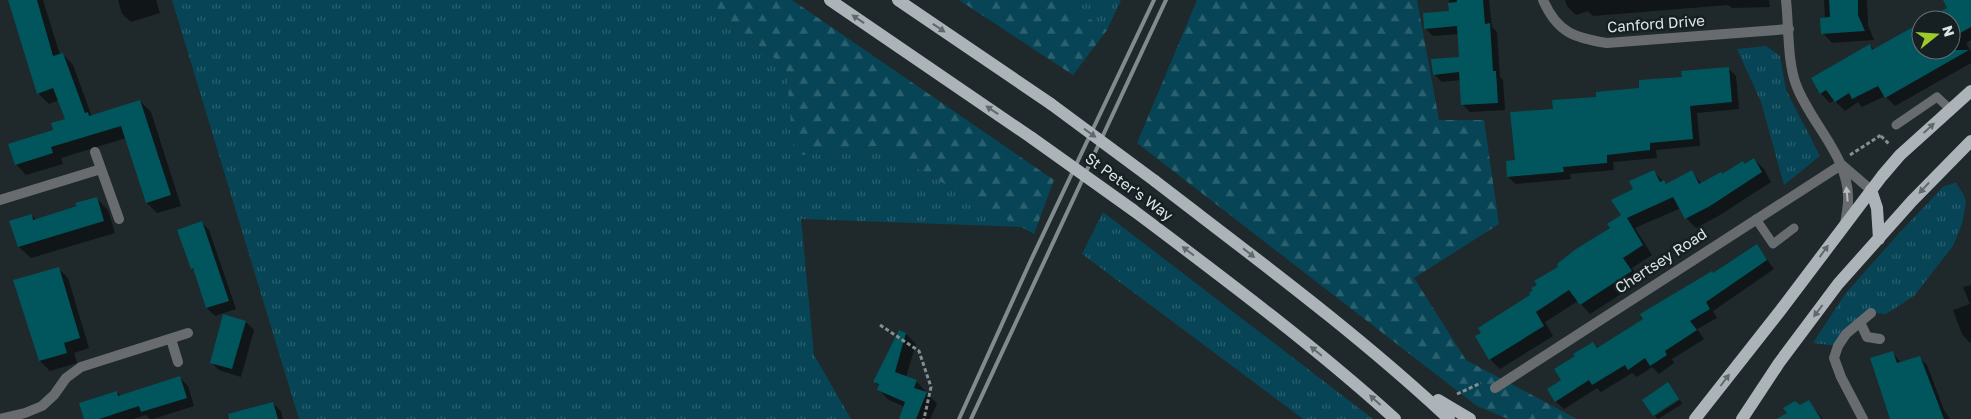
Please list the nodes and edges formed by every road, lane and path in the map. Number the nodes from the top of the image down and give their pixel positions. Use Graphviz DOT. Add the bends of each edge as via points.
graph roads {
  1 [pos="830,0"];
  2 [pos="898,0"];
  3 [pos="1543,0"];
  4 [pos="1786,0"];
  5 [pos="1789,29"];
  6 [pos="1971,91"];
  7 [pos="1950,109"];
  8 [pos="1896,125"];
  9 [pos="1971,141"];
  10 [pos="1893,148"];
  11 [pos="95,152"];
  12 [pos="1841,165"];
  13 [pos="101,169"];
  14 [pos="1870,190"];
  15 [pos="0,200"];
  16 [pos="119,219"];
  17 [pos="1756,220"];
  18 [pos="1845,224"];
  19 [pos="1794,228"];
  20 [pos="1879,239"];
  21 [pos="1871,313"];
  22 [pos="1860,322"];
  23 [pos="880,325"];
  24 [pos="188,333"];
  25 [pos="171,339"];
  26 [pos="1880,339"];
  27 [pos="178,362"];
  28 [pos="1406,379"];
  29 [pos="1495,388"];
  30 [pos="1456,394"];
  31 [pos="0,419"];
  32 [pos="924,419"];
  33 [pos="1395,419"];
  34 [pos="1449,419"];
  35 [pos="1470,419"];
  36 [pos="1696,419"];
  37 [pos="1742,419"];
  38 [pos="1863,419"];
  33 -- 1 [label="main road, St Peter's Way, one-way, bridge" via="1281,322 1133,210"];
  2 -- 28 [label="main road, St Peter's Way, one-way, bridge" via="1051,104 1155,181"];
  3 -- 5 [label="street, Canford Drive" via="1550,16 1564,31 1581,39 1607,43"];
  4 -- 5 [label="street"];
  5 -- 12 [label="street" via="1796,86"];
  6 -- 7 [label="main road"];
  7 -- 8 [label="lane" via="1937,97"];
  14 -- 7 [label="main road, one-way" via="1900,155"];
  9 -- 20 [label="main road, one-way"];
  10 -- 12 [label="path" via="1881,136 1851,154"];
  11 -- 13 [label="street"];
  12 -- 14 [label="street"];
  12 -- 17 [label="street, Chertsey Road"];
  18 -- 12 [label="street, one-way" via="1848,200"];
  13 -- 15 [label="street"];
  13 -- 16 [label="street"];
  14 -- 18 [label="main road"];
  14 -- 20 [label="main road" via="1877,208"];
  17 -- 19 [label="lane" via="1773,244"];
  17 -- 29 [label="street, Chertsey Road"];
  36 -- 18 [label="main road, one-way"];
  20 -- 37 [label="main road, one-way" via="1838,284"];
  21 -- 22 [label="street"];
  22 -- 26 [label="street" via="1867,337"];
  22 -- 38 [label="street" via="1846,334 1834,358"];
  23 -- 32 [label="path" via="919,350 931,387"];
  24 -- 25 [label="street"];
  25 -- 27 [label="street"];
  25 -- 31 [label="street" via="81,367 66,378 42,406"];
  28 -- 34 [label="main road, St Peter's Way"];
  28 -- 35 [label="main road"];
  29 -- 30 [label="path" via="1485,381"];
}
